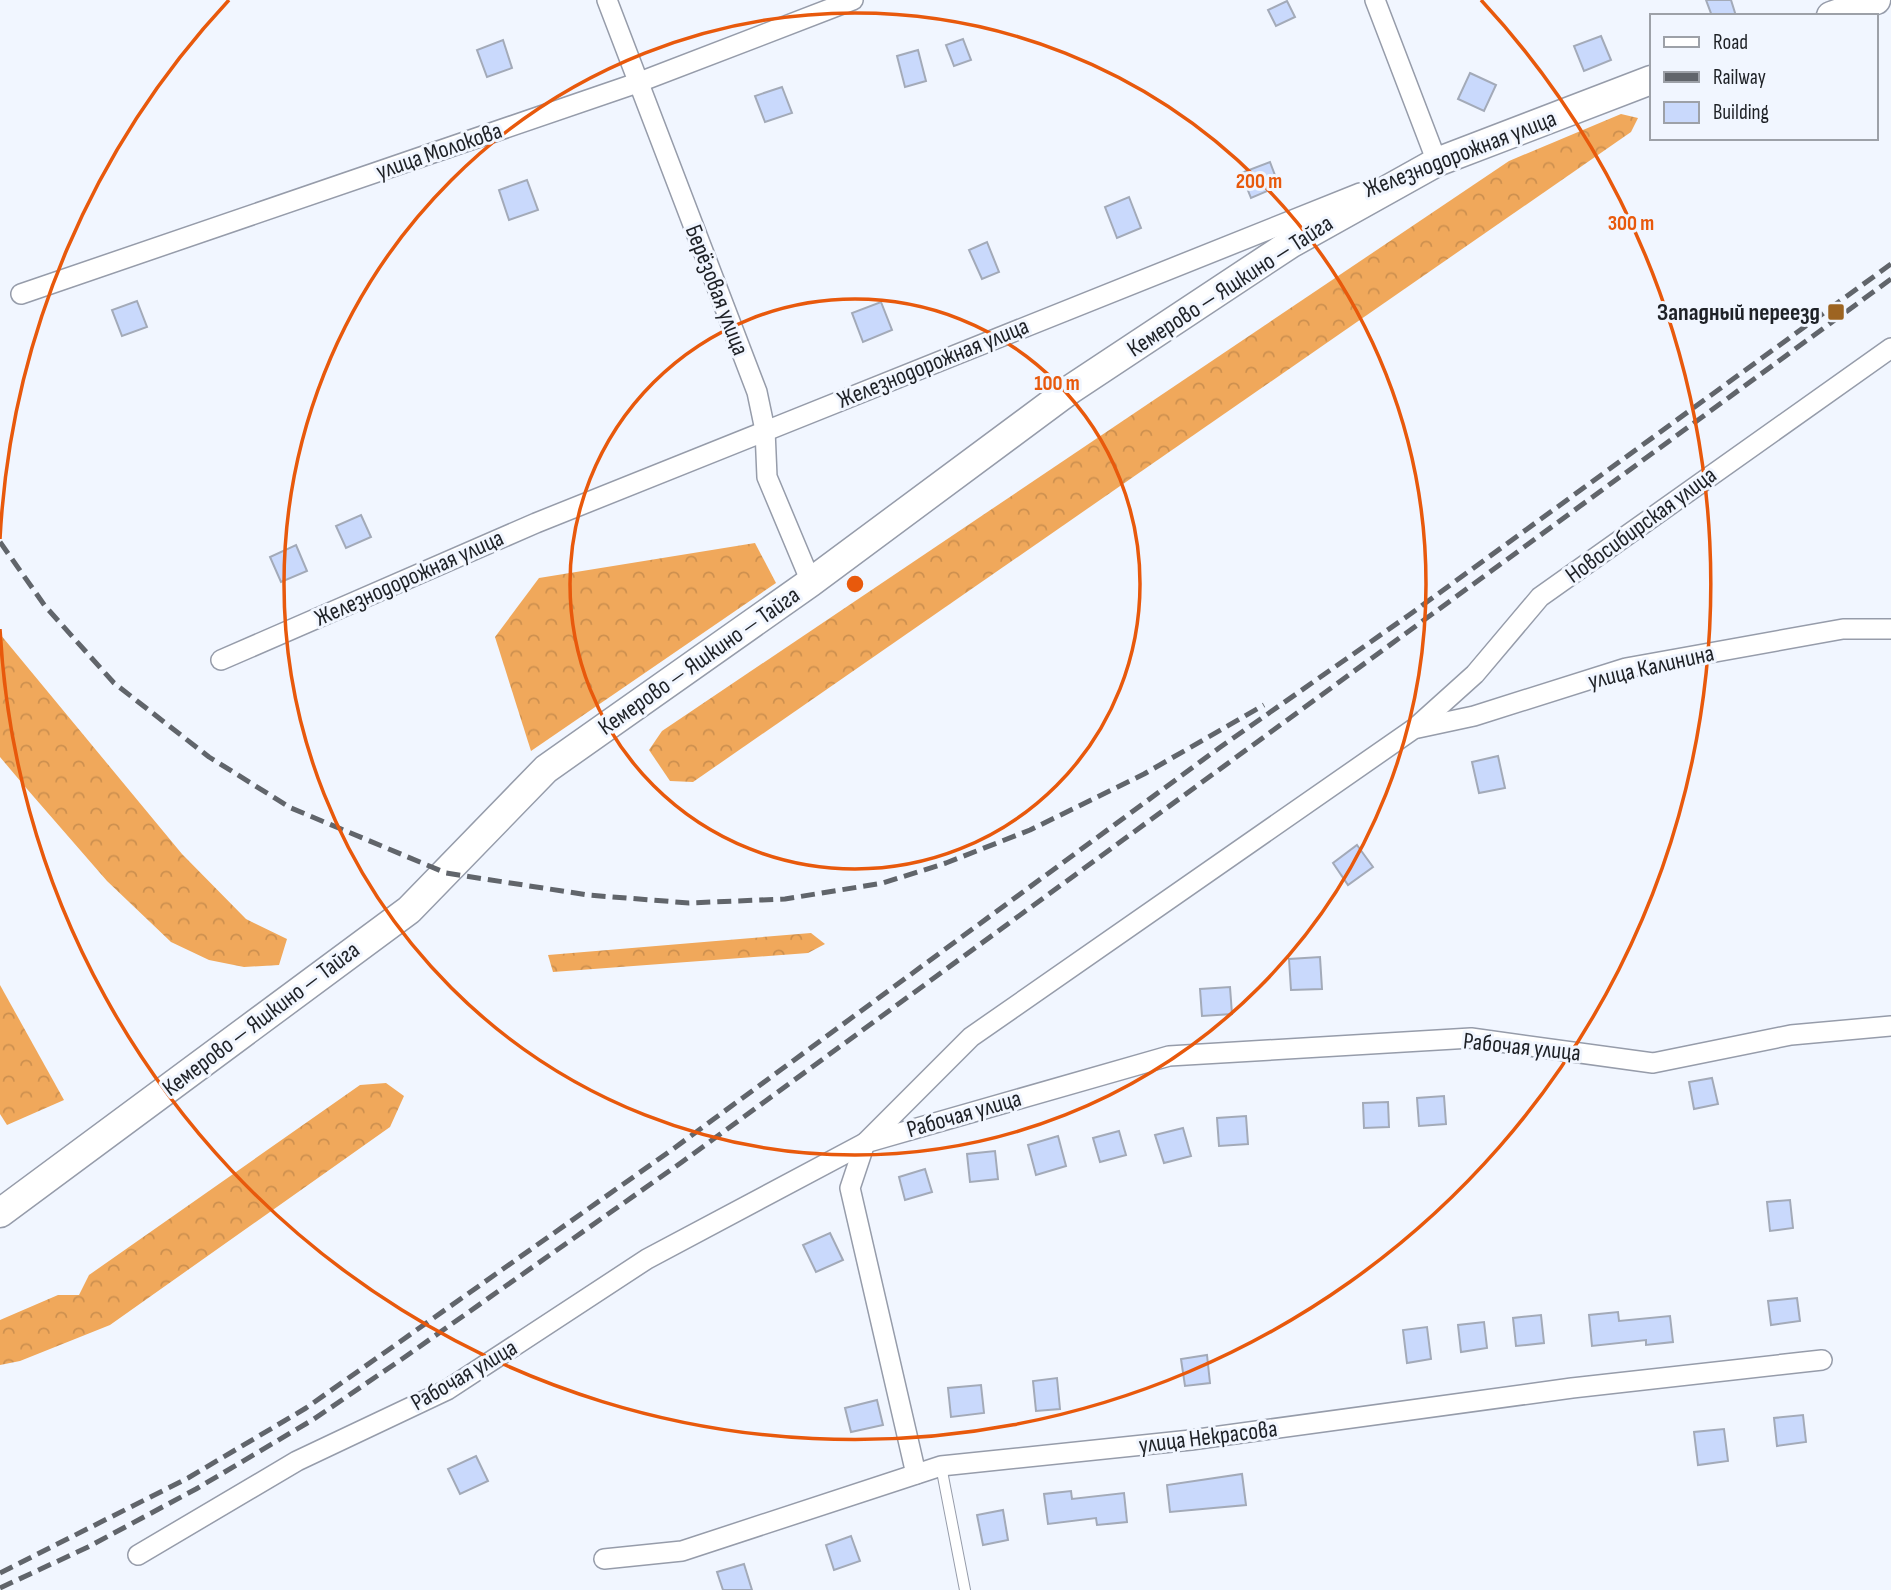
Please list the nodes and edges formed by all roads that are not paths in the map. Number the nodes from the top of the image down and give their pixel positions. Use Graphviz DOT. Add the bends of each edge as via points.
graph roads {
  1 [pos="607,0"];
  2 [pos="853,0"];
  3 [pos="1375,0"];
  4 [pos="1876,0"];
  5 [pos="1837,14"];
  6 [pos="1650,80"];
  7 [pos="637,83"];
  8 [pos="1437,162"];
  9 [pos="21,294"];
  10 [pos="1891,348"];
  11 [pos="765,430"];
  12 [pos="811,582"];
  13 [pos="1891,629"];
  14 [pos="222,660"];
  15 [pos="1415,728"];
  16 [pos="1891,1026"];
  17 [pos="865,1143"];
  18 [pos="0,1213"];
  19 [pos="1822,1360"];
  20 [pos="941,1466"];
  21 [pos="916,1474"];
  22 [pos="138,1555"];
  23 [pos="604,1559"];
  24 [pos="965,1590"];
  1 -- 7 [label="street, Берёзовая улица"];
  2 -- 7 [label="street, улица Молокова"];
  3 -- 8 [label="street"];
  4 -- 5 [label="main road"];
  6 -- 8 [label="main road, Железнодорожная улица"];
  7 -- 9 [label="street, улица Молокова"];
  7 -- 11 [label="street, Берёзовая улица" via="757,392"];
  8 -- 11 [label="street, Железнодорожная улица"];
  8 -- 12 [label="main road, Кемерово — Яшкино — Тайга" via="1290,244 1071,389"];
  10 -- 15 [label="street, Новосибирская улица" via="1540,597 1475,674"];
  11 -- 12 [label="street, Берёзовая улица" via="768,477"];
  11 -- 14 [label="street, Железнодорожная улица" via="536,523"];
  12 -- 18 [label="main road, Кемерово — Яшкино — Тайга" via="546,769 409,910"];
  13 -- 15 [label="street, улица Калинина" via="1843,629 1626,668 1474,716"];
  15 -- 17 [label="street, Новосибирская улица" via="971,1037"];
  16 -- 17 [label="street, Рабочая улица" via="1791,1035 1653,1063 1471,1038 1169,1056"];
  17 -- 21 [label="street" via="850,1188"];
  17 -- 22 [label="street, Рабочая улица" via="648,1259 447,1390 297,1461"];
  19 -- 20 [label="street, улица Некрасова" via="1572,1388 1192,1440"];
  20 -- 21 [label="street, улица Некрасова"];
  20 -- 24 [label="lane"];
  21 -- 23 [label="street, улица Некрасова" via="682,1551"];
}
